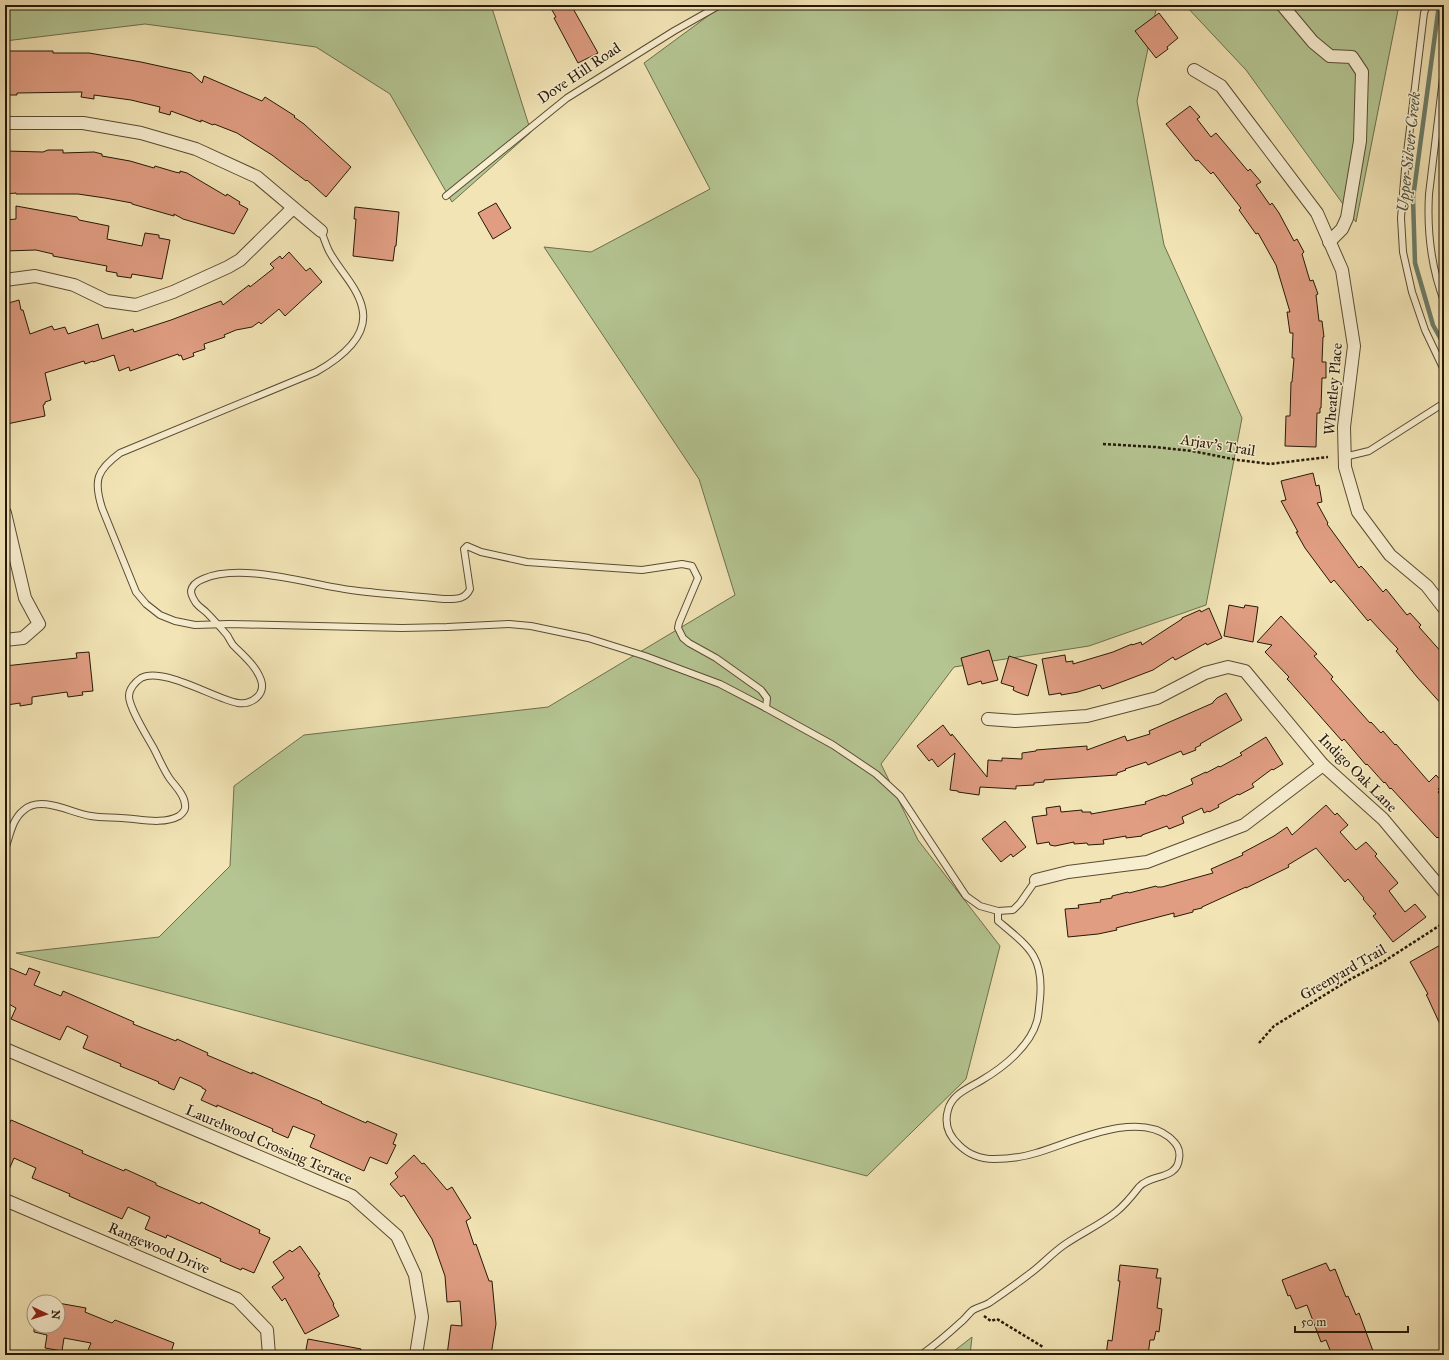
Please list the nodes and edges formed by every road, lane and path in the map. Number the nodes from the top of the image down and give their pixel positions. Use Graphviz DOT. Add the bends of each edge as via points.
graph roads {
  1 [pos="720,5"];
  2 [pos="1282,5"];
  3 [pos="1427,5"];
  4 [pos="1194,70"];
  5 [pos="1444,70"];
  6 [pos="5,122"];
  7 [pos="446,196"];
  8 [pos="293,208"];
  9 [pos="321,231"];
  10 [pos="1329,242"];
  11 [pos="5,280"];
  12 [pos="1444,301"];
  13 [pos="1444,370"];
  14 [pos="1444,403"];
  15 [pos="1103,444"];
  16 [pos="1328,457"];
  17 [pos="1344,457"];
  18 [pos="5,513"];
  19 [pos="1444,608"];
  20 [pos="217,625"];
  21 [pos="5,640"];
  22 [pos="766,708"];
  23 [pos="988,719"];
  24 [pos="1323,765"];
  25 [pos="5,849"];
  26 [pos="1036,880"];
  27 [pos="1444,892"];
  28 [pos="998,911"];
  29 [pos="1442,924"];
  30 [pos="1259,1043"];
  31 [pos="5,1049"];
  32 [pos="5,1200"];
  33 [pos="978,1308"];
  34 [pos="1043,1346"];
  35 [pos="269,1355"];
  36 [pos="416,1355"];
  37 [pos="921,1355"];
  1 -- 7 [label="lane, Dove Hill Road" via="567,98"];
  2 -- 10 [label="street" via="1313,42 1330,56 1352,57 1362,72 1360,141 1347,218 1342,229"];
  3 -- 13 [label="lane" via="1404,169 1401,218 1403,252 1412,292 1425,330"];
  4 -- 10 [label="street, Wheatley Place" via="1221,86 1316,214"];
  5 -- 12 [label="lane" via="1428,212 1431,256"];
  6 -- 8 [label="street" via="83,123 141,133 196,149 257,177"];
  8 -- 9 [label="street"];
  8 -- 11 [label="street" via="240,260 173,292 136,305 107,301 74,285 34,276"];
  9 -- 20 [label="lane" via="362,307 362,329 352,344 334,362 316,372 120,453 106,464 98,478 98,496 102,508 136,592 160,615 195,625"];
  10 -- 17 [label="street, Wheatley Place" via="1342,270 1354,346 1344,427"];
  14 -- 17 [label="lane" via="1369,451"];
  15 -- 16 [label="path, Arjav's Trail" via="1192,451 1270,464"];
  17 -- 19 [label="street, Wheatley Place" via="1344,466 1358,512 1390,556 1427,586"];
  18 -- 21 [label="street" via="25,598 39,624 23,638"];
  20 -- 22 [label="lane" via="417,628 509,624 531,626 588,638 645,656 720,684"];
  20 -- 22 [label="lane" via="207,612 197,605 191,592 198,582 225,574 252,574 348,590 457,599 465,597 470,590 464,549 467,546 481,552 527,562 642,570 682,564 692,566 698,578 678,628 683,638 761,690 767,698"];
  20 -- 25 [label="lane" via="257,672 262,686 262,692 258,697 239,703 154,675 141,678 130,689 128,696 133,710 186,804 184,811 166,820 152,821 91,816 46,804 35,804 25,808 18,816"];
  22 -- 28 [label="lane" via="833,745 876,774 900,796 966,896 980,906"];
  23 -- 24 [label="street, Indigo Oak Lane" via="1015,721 1087,716 1157,698 1205,673 1228,667 1245,671"];
  24 -- 26 [label="street" via="1244,825 1146,862 1068,872"];
  24 -- 27 [label="street, Indigo Oak Lane" via="1383,819"];
  26 -- 28 [label="lane" via="1012,910"];
  28 -- 33 [label="lane" via="998,921 1021,940 1036,959 1041,988 1037,1022 1031,1036 1013,1056 953,1098 946,1118 947,1127 954,1141 972,1155 993,1159 1036,1153 1100,1131 1142,1128 1166,1135 1177,1145 1180,1159 1173,1171 1148,1180 1117,1212 1064,1245 1029,1274"];
  29 -- 30 [label="path, Greenyard Trail" via="1274,1026"];
  31 -- 36 [label="street, Laurelwood Crossing Terrace" via="352,1196 397,1236 415,1275 422,1317"];
  32 -- 35 [label="street, Rangewood Drive" via="237,1299 267,1330"];
  33 -- 34 [label="path" via="991,1321 997,1319"];
  33 -- 37 [label="lane"];
}
